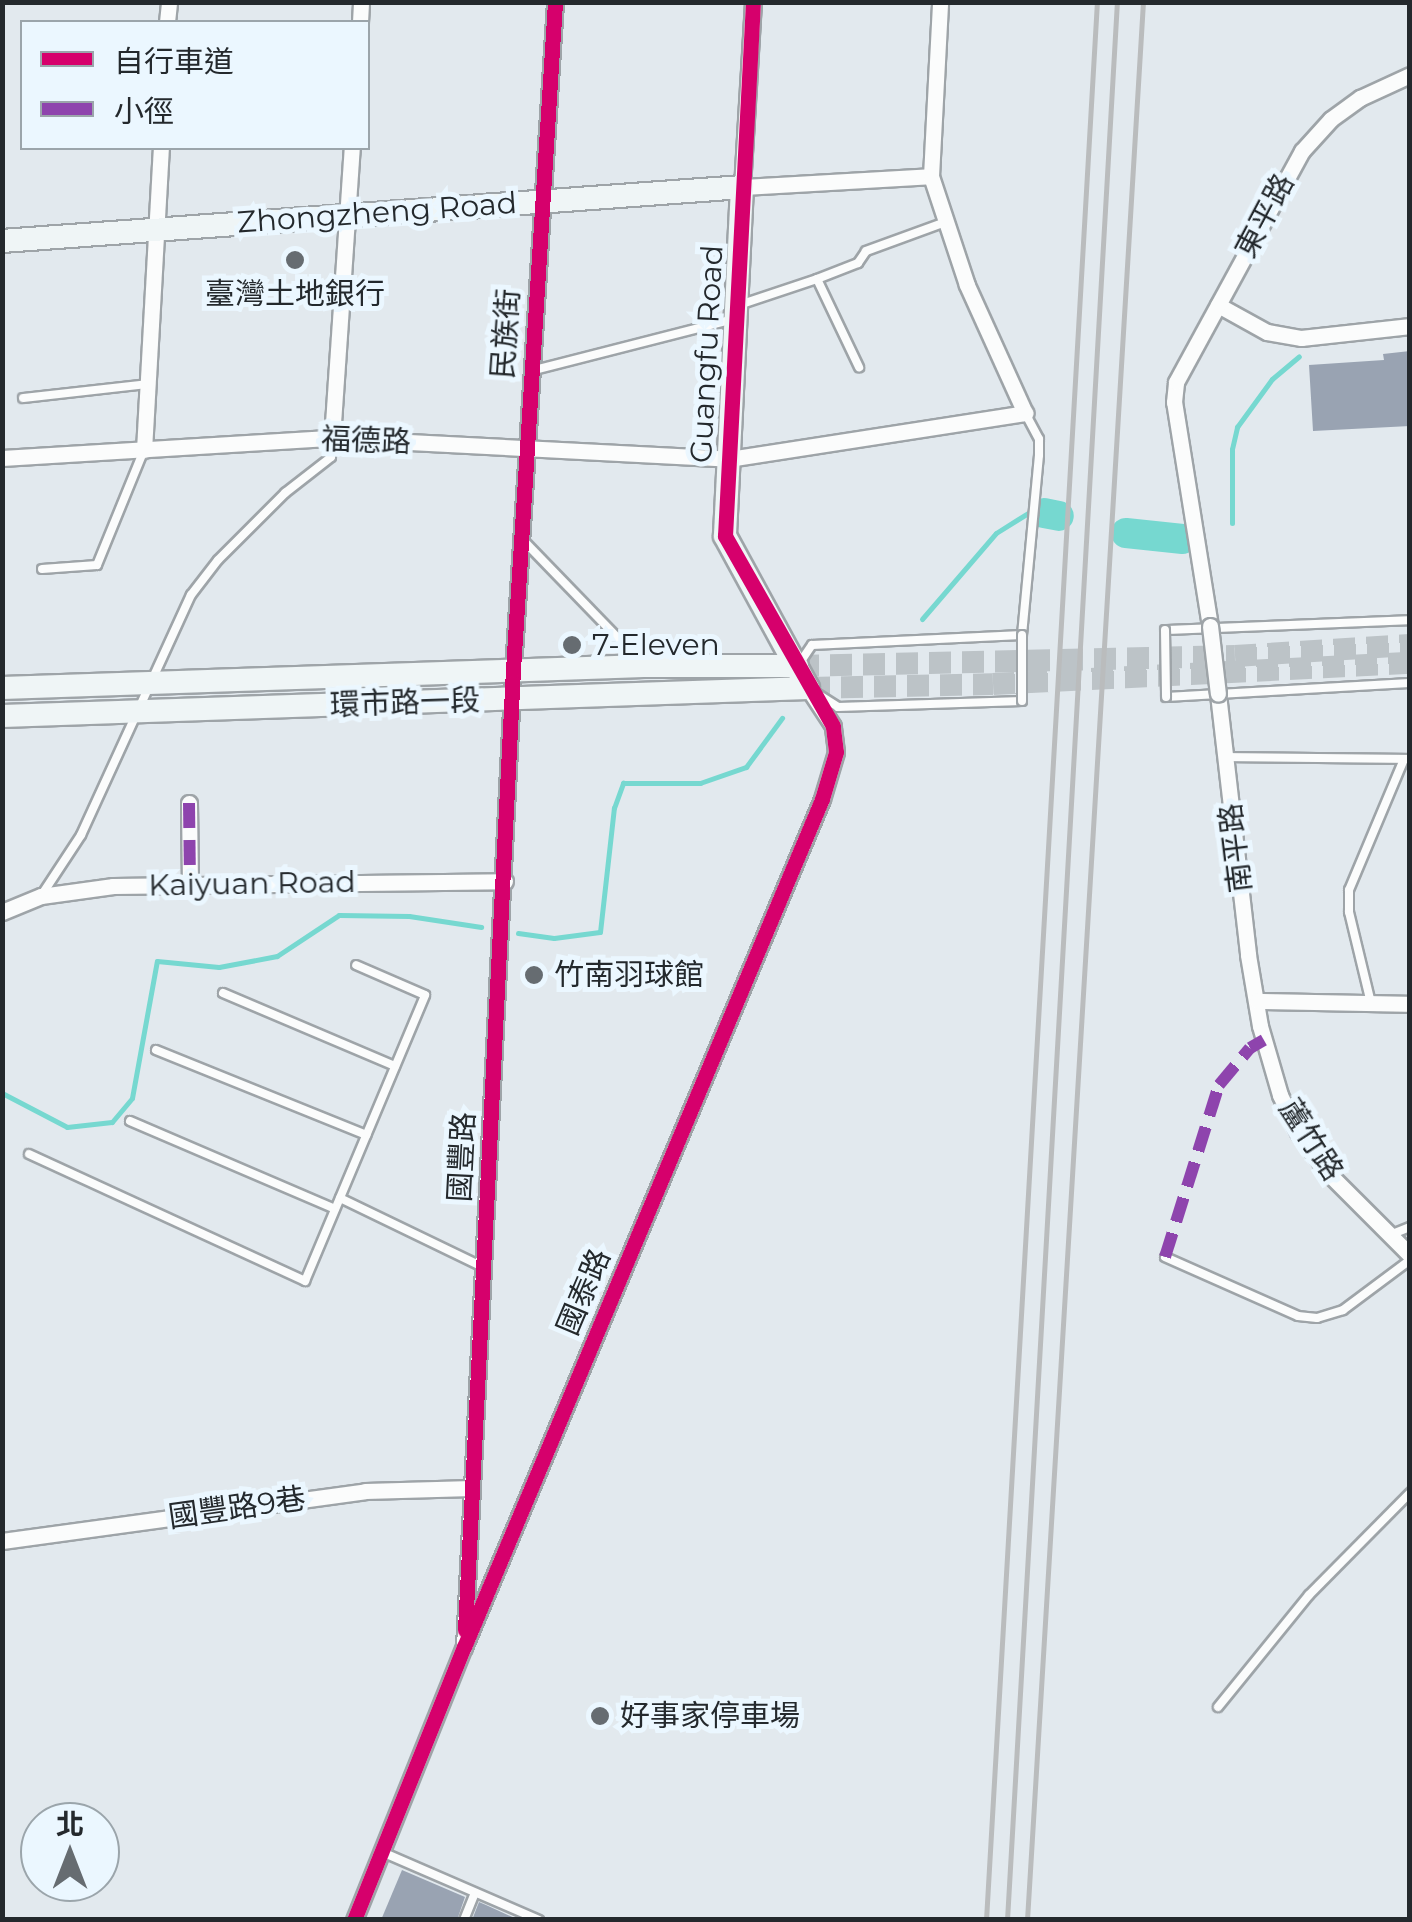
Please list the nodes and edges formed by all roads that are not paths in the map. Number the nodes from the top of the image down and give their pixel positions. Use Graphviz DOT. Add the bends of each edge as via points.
graph roads {
  1 [pos="556,2"];
  2 [pos="753,2"];
  3 [pos="940,2"];
  4 [pos="1410,76"];
  5 [pos="161,150"];
  6 [pos="352,150"];
  7 [pos="931,176"];
  8 [pos="742,187"];
  9 [pos="542,202"];
  10 [pos="348,214"];
  11 [pos="943,223"];
  12 [pos="156,228"];
  13 [pos="2,241"];
  14 [pos="817,279"];
  15 [pos="1218,305"];
  16 [pos="735,312"];
  17 [pos="1410,326"];
  18 [pos="859,367"];
  19 [pos="531,371"];
  20 [pos="148,384"];
  21 [pos="22,398"];
  22 [pos="1024,413"];
  23 [pos="332,438"];
  24 [pos="526,448"];
  25 [pos="144,450"];
  26 [pos="2,458"];
  27 [pos="729,459"];
  28 [pos="522,538"];
  29 [pos="42,569"];
  30 [pos="1410,620"];
  31 [pos="1210,626"];
  32 [pos="1022,635"];
  33 [pos="644,666"];
  34 [pos="798,666"];
  35 [pos="513,670"];
  36 [pos="151,682"];
  37 [pos="1410,683"];
  38 [pos="2,688"];
  39 [pos="808,688"];
  40 [pos="1218,694"];
  41 [pos="512,700"];
  42 [pos="140,710"];
  43 [pos="2,716"];
  44 [pos="1226,757"];
  45 [pos="1406,758"];
  46 [pos="189,803"];
  47 [pos="505,881"];
  48 [pos="190,885"];
  49 [pos="41,896"];
  50 [pos="2,912"];
  51 [pos="356,965"];
  52 [pos="224,992"];
  53 [pos="1256,1000"];
  54 [pos="1371,1003"];
  55 [pos="1410,1004"];
  56 [pos="156,1050"];
  57 [pos="395,1066"];
  58 [pos="130,1121"];
  59 [pos="366,1135"];
  60 [pos="29,1154"];
  61 [pos="340,1198"];
  62 [pos="335,1209"];
  63 [pos="1410,1227"];
  64 [pos="1390,1235"];
  65 [pos="1165,1257"];
  66 [pos="1410,1258"];
  67 [pos="484,1267"];
  68 [pos="472,1488"];
  69 [pos="1410,1493"];
  70 [pos="2,1541"];
  71 [pos="464,1647"];
  72 [pos="1218,1707"];
  73 [pos="382,1852"];
  74 [pos="475,1892"];
  75 [pos="354,1920"];
  76 [pos="464,1920"];
  77 [pos="539,1920"];
  1 -- 9 [label="street, 民族街"];
  2 -- 8 [label="street, Guangfu Road"];
  3 -- 7 [label="street"];
  4 -- 15 [label="street, 東平路" via="1360,98 1302,151"];
  5 -- 12 [label="street"];
  6 -- 10 [label="street"];
  7 -- 8 [label="street, Zhongzheng Road"];
  7 -- 11 [label="street"];
  8 -- 9 [label="main road, Zhongzheng Road"];
  8 -- 16 [label="main road, Guangfu Road"];
  9 -- 10 [label="main road, Zhongzheng Road"];
  9 -- 19 [label="street, 民族街"];
  10 -- 12 [label="main road, Zhongzheng Road"];
  10 -- 23 [label="street"];
  11 -- 14 [label="lane" via="866,250 858,263"];
  11 -- 22 [label="street"];
  12 -- 13 [label="main road, Zhongzheng Road"];
  12 -- 20 [label="street"];
  14 -- 16 [label="lane"];
  14 -- 18 [label="lane"];
  15 -- 17 [label="street" via="1267,332 1301,338"];
  15 -- 31 [label="street, 東平路" via="1176,382 1174,402"];
  16 -- 19 [label="lane"];
  16 -- 27 [label="main road, Guangfu Road"];
  19 -- 24 [label="street, 民族街"];
  20 -- 21 [label="lane"];
  20 -- 25 [label="street"];
  22 -- 27 [label="street, 福德路"];
  22 -- 32 [label="lane" via="1039,439 1039,456"];
  23 -- 24 [label="street, 福德路"];
  23 -- 25 [label="street, 福德路"];
  23 -- 36 [label="lane" via="331,457 218,560 191,595"];
  24 -- 27 [label="street, 福德路"];
  24 -- 28 [label="street, 民族街"];
  25 -- 26 [label="street, 福德路"];
  25 -- 29 [label="lane" via="97,565"];
  27 -- 34 [label="main road, Guangfu Road" via="725,536"];
  28 -- 33 [label="lane"];
  28 -- 35 [label="street, 民族街"];
  30 -- 31 [label="lane"];
  31 -- 40 [label="street, 南平路, bridge"];
  31 -- 40 [label="lane, bridge" via="1165,630 1166,697"];
  32 -- 34 [label="lane" via="812,645"];
  32 -- 39 [label="lane, bridge" via="1022,702 838,707"];
  33 -- 34 [label="main road, 環市路一段"];
  33 -- 35 [label="main road, 環市路一段"];
  34 -- 39 [label="main road, Guangfu Road"];
  35 -- 36 [label="main road, 環市路一段"];
  35 -- 41 [label="street, 國豐路"];
  36 -- 38 [label="main road, 環市路一段"];
  36 -- 42 [label="lane"];
  37 -- 40 [label="lane"];
  39 -- 41 [label="main road, 環市路一段"];
  39 -- 71 [label="street, 國泰路" via="833,726 836,752 822,799"];
  40 -- 44 [label="street, 南平路"];
  41 -- 42 [label="main road, 環市路一段"];
  41 -- 47 [label="street, 國豐路"];
  42 -- 43 [label="main road, 環市路一段"];
  42 -- 49 [label="lane" via="80,835"];
  44 -- 45 [label="lane"];
  44 -- 53 [label="street, 南平路"];
  45 -- 54 [label="lane" via="1349,890"];
  46 -- 48 [label="street"];
  47 -- 48 [label="street, Kaiyuan Road"];
  47 -- 67 [label="street, 國豐路"];
  48 -- 49 [label="street, Kaiyuan Road"];
  49 -- 50 [label="street, Kaiyuan Road"];
  51 -- 57 [label="lane" via="425,994"];
  52 -- 57 [label="lane"];
  53 -- 54 [label="street"];
  53 -- 64 [label="street, 蘆竹路" via="1269,1060 1298,1132"];
  54 -- 55 [label="street"];
  56 -- 59 [label="lane"];
  57 -- 59 [label="lane"];
  58 -- 62 [label="lane"];
  59 -- 61 [label="lane"];
  60 -- 62 [label="lane" via="305,1281"];
  61 -- 62 [label="lane"];
  61 -- 67 [label="lane"];
  63 -- 64 [label="lane"];
  64 -- 66 [label="street, 蘆竹路"];
  65 -- 66 [label="lane" via="1298,1316 1317,1318 1344,1310"];
  67 -- 68 [label="street, 國豐路"];
  68 -- 70 [label="street, 國豐路9巷" via="365,1490"];
  68 -- 71 [label="street, 國豐路"];
  69 -- 72 [label="lane" via="1309,1595"];
  71 -- 73 [label="street, 國泰路"];
  73 -- 74 [label="lane"];
  73 -- 75 [label="street, 國泰路"];
  74 -- 76 [label="lane"];
  74 -- 77 [label="lane"];
}
